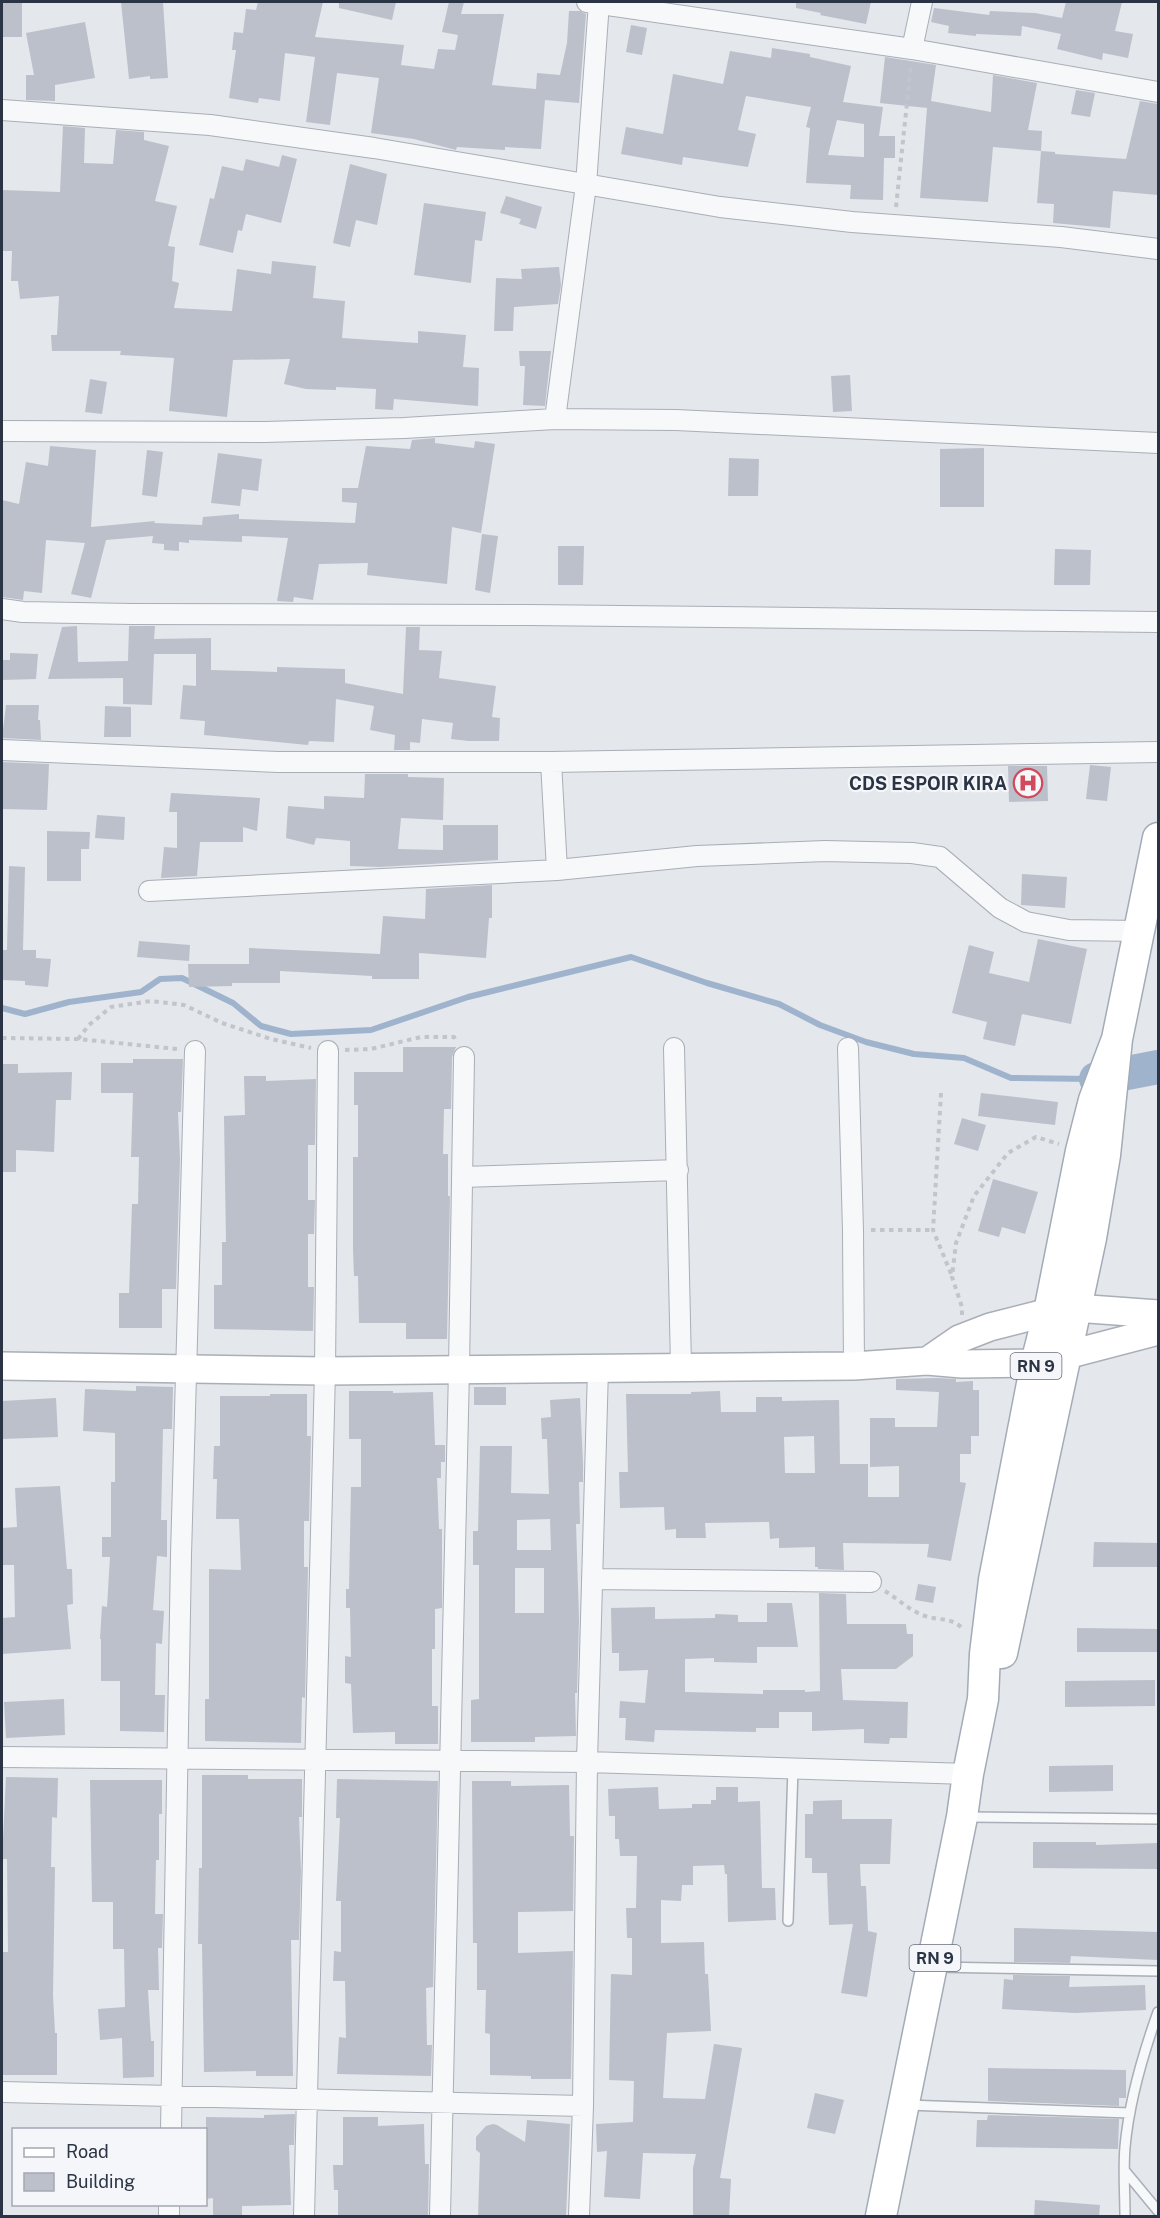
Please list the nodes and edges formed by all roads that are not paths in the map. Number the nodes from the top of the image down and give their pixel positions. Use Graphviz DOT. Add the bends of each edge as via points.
graph roads {
  1 [pos="595,2"];
  2 [pos="922,2"];
  3 [pos="912,49"];
  4 [pos="1158,92"];
  5 [pos="2,110"];
  6 [pos="586,185"];
  7 [pos="1158,249"];
  8 [pos="555,419"];
  9 [pos="2,431"];
  10 [pos="1158,443"];
  11 [pos="2,609"];
  12 [pos="1158,621"];
  13 [pos="2,750"];
  14 [pos="1158,752"];
  15 [pos="551,762"];
  16 [pos="1158,838"];
  17 [pos="557,870"];
  18 [pos="149,891"];
  19 [pos="1138,931"];
  20 [pos="1117,1039"];
  21 [pos="674,1048"];
  22 [pos="848,1048"];
  23 [pos="195,1051"];
  24 [pos="328,1051"];
  25 [pos="464,1057"];
  26 [pos="678,1170"];
  27 [pos="462,1177"];
  28 [pos="1062,1310"];
  29 [pos="1158,1314"];
  30 [pos="1158,1331"];
  31 [pos="1050,1360"];
  32 [pos="927,1361"];
  33 [pos="2,1366"];
  34 [pos="854,1366"];
  35 [pos="681,1367"];
  36 [pos="598,1368"];
  37 [pos="187,1369"];
  38 [pos="459,1370"];
  39 [pos="325,1371"];
  40 [pos="592,1579"];
  41 [pos="871,1582"];
  42 [pos="982,1699"];
  43 [pos="2,1757"];
  44 [pos="177,1758"];
  45 [pos="316,1759"];
  46 [pos="449,1761"];
  47 [pos="587,1762"];
  48 [pos="793,1767"];
  49 [pos="968,1774"];
  50 [pos="962,1817"];
  51 [pos="1158,1819"];
  52 [pos="788,1921"];
  53 [pos="933,1966"];
  54 [pos="1158,1971"];
  55 [pos="1158,2012"];
  56 [pos="2,2092"];
  57 [pos="171,2097"];
  58 [pos="306,2099"];
  59 [pos="443,2102"];
  60 [pos="904,2105"];
  61 [pos="583,2106"];
  62 [pos="1130,2113"];
  63 [pos="171,2128"];
  64 [pos="1125,2171"];
  65 [pos="1158,2211"];
  66 [pos="304,2217"];
  67 [pos="440,2217"];
  68 [pos="579,2217"];
  69 [pos="881,2217"];
  70 [pos="1125,2217"];
  1 -- 3 [label="street"];
  1 -- 6 [label="street"];
  2 -- 3 [label="street"];
  3 -- 4 [label="street"];
  5 -- 6 [label="street" via="210,125 374,148"];
  6 -- 7 [label="street" via="720,207"];
  6 -- 8 [label="street"];
  8 -- 9 [label="street" via="265,432"];
  8 -- 10 [label="street" via="676,420"];
  11 -- 12 [label="street" via="132,614"];
  13 -- 15 [label="street" via="278,762"];
  14 -- 15 [label="street"];
  15 -- 17 [label="street"];
  16 -- 19 [label="main road, RN 9"];
  17 -- 18 [label="street"];
  17 -- 19 [label="street" via="697,856 825,851 912,853 940,856 1000,908 1026,922 1069,930"];
  19 -- 20 [label="main road, RN 9"];
  20 -- 28 [label="main road, RN 9" via="1094,1100 1081,1151"];
  20 -- 28 [label="main road, RN 9" via="1105,1155 1091,1238"];
  21 -- 26 [label="street"];
  22 -- 34 [label="street"];
  23 -- 37 [label="street"];
  24 -- 39 [label="street"];
  25 -- 27 [label="street"];
  26 -- 27 [label="street"];
  26 -- 35 [label="street"];
  27 -- 38 [label="street"];
  28 -- 29 [label="street"];
  28 -- 31 [label="main road, RN 9"];
  28 -- 32 [label="street" via="990,1327 959,1339"];
  30 -- 31 [label="street"];
  31 -- 32 [label="street" via="962,1364"];
  31 -- 42 [label="main road, RN 9" via="994,1580"];
  31 -- 42 [label="main road, RN 9" via="1001,1659"];
  32 -- 34 [label="street"];
  33 -- 37 [label="street"];
  34 -- 35 [label="street"];
  35 -- 36 [label="street"];
  36 -- 38 [label="street"];
  36 -- 40 [label="street"];
  37 -- 39 [label="street"];
  37 -- 44 [label="street"];
  38 -- 39 [label="street"];
  38 -- 46 [label="street"];
  39 -- 45 [label="street"];
  40 -- 41 [label="street"];
  40 -- 47 [label="street"];
  42 -- 49 [label="main road, RN 9"];
  43 -- 44 [label="street"];
  44 -- 45 [label="street"];
  44 -- 57 [label="street"];
  45 -- 46 [label="street"];
  45 -- 58 [label="street"];
  46 -- 47 [label="street"];
  46 -- 59 [label="street"];
  47 -- 48 [label="street"];
  47 -- 61 [label="street"];
  48 -- 49 [label="street"];
  48 -- 52 [label="lane"];
  49 -- 50 [label="main road, RN 9"];
  50 -- 51 [label="lane"];
  50 -- 53 [label="main road, RN 9"];
  53 -- 54 [label="lane"];
  53 -- 60 [label="main road, RN 9"];
  55 -- 62 [label="lane"];
  56 -- 57 [label="street"];
  57 -- 58 [label="street"];
  57 -- 63 [label="street"];
  58 -- 59 [label="street"];
  58 -- 66 [label="street"];
  59 -- 61 [label="street"];
  59 -- 67 [label="street"];
  60 -- 62 [label="lane"];
  60 -- 69 [label="main road, RN 9"];
  61 -- 68 [label="street"];
  62 -- 64 [label="lane"];
  64 -- 65 [label="lane"];
  64 -- 70 [label="lane"];
}
